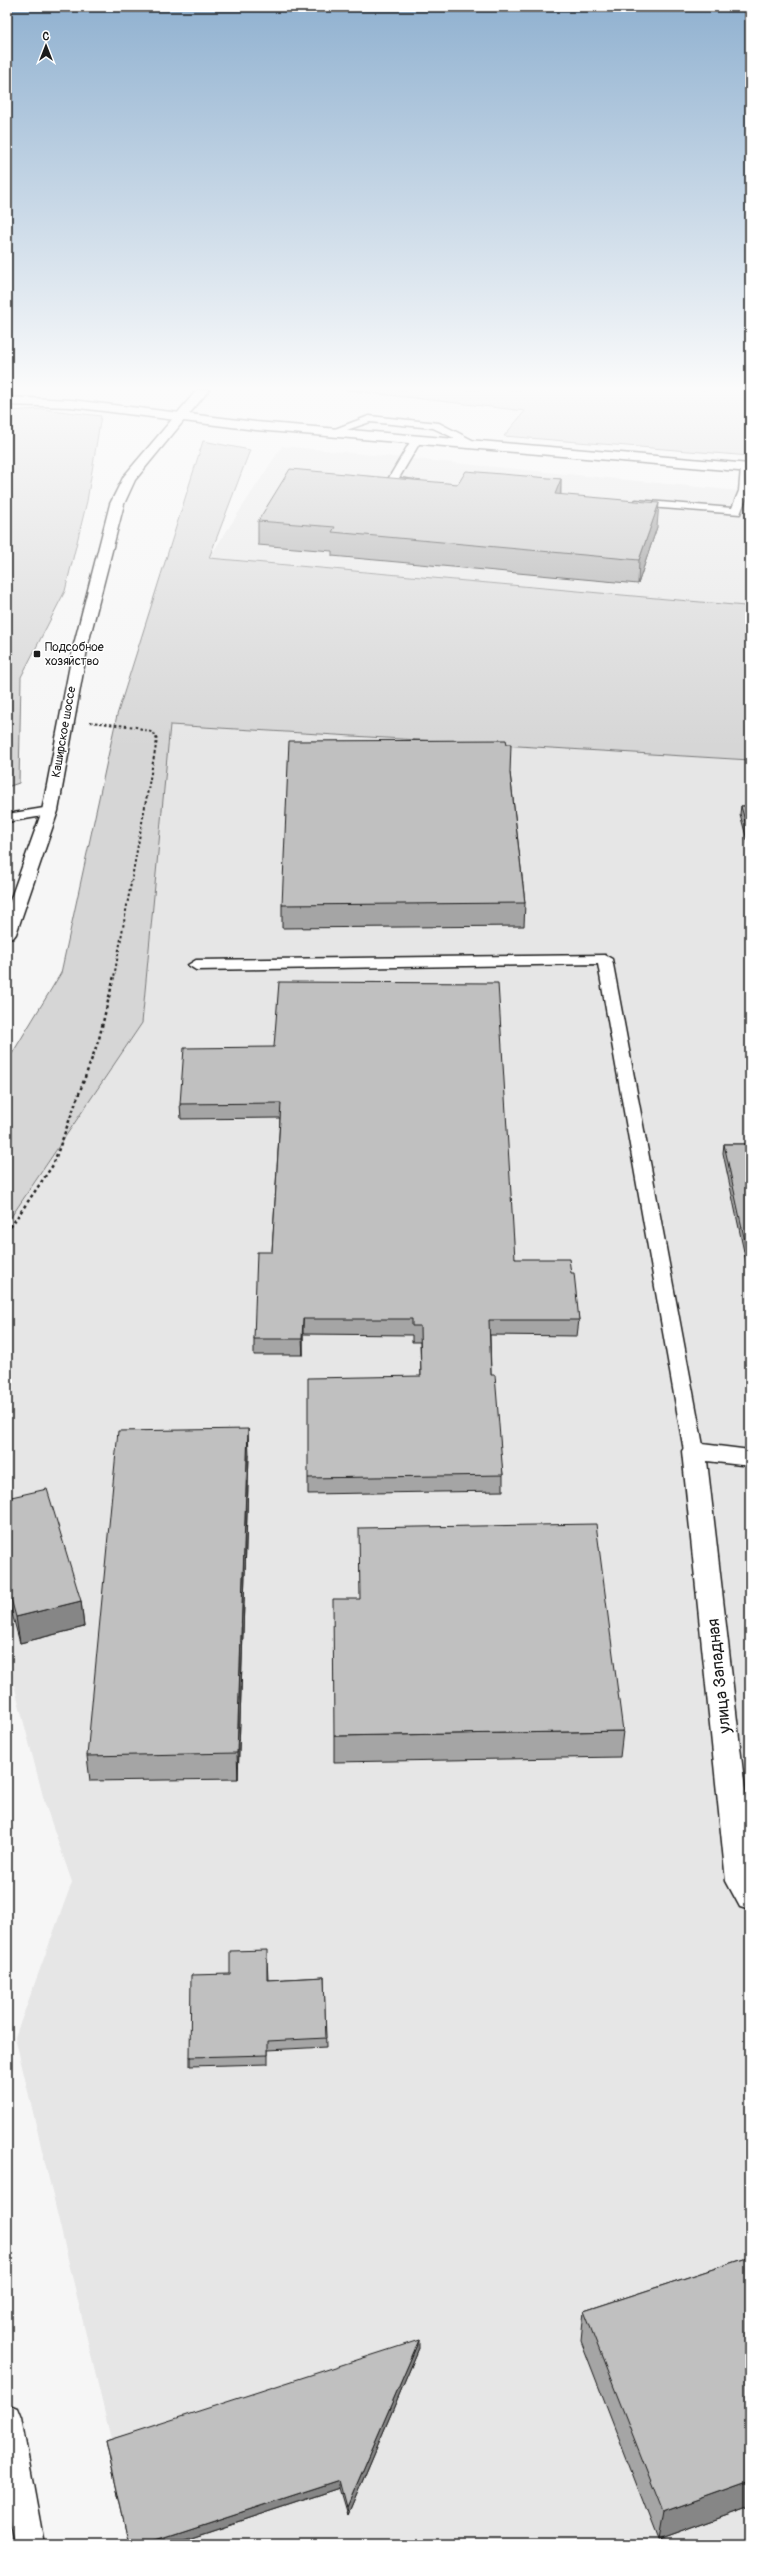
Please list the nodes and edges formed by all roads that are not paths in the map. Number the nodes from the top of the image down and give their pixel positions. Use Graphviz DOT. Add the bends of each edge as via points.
graph roads {
  1 [pos="116,509"];
  2 [pos="704,509"];
  3 [pos="737,509"];
  4 [pos="50,811"];
  5 [pos="7,818"];
  6 [pos="7,934"];
  7 [pos="196,965"];
  8 [pos="694,1451"];
  9 [pos="750,1458"];
  10 [pos="750,1898"];
  11 [pos="7,2418"];
  12 [pos="28,2544"];
  1 -- 4 [label="main road, Каширское шоссе" via="81,644"];
  2 -- 3 [label="lane" via="736,512"];
  4 -- 5 [label="lane"];
  4 -- 6 [label="main road, Каширское шоссе"];
  7 -- 8 [label="lane" via="605,959"];
  8 -- 9 [label="main road"];
  8 -- 10 [label="main road, улица Западная" via="742,1881"];
  11 -- 12 [label="lane"];
}
